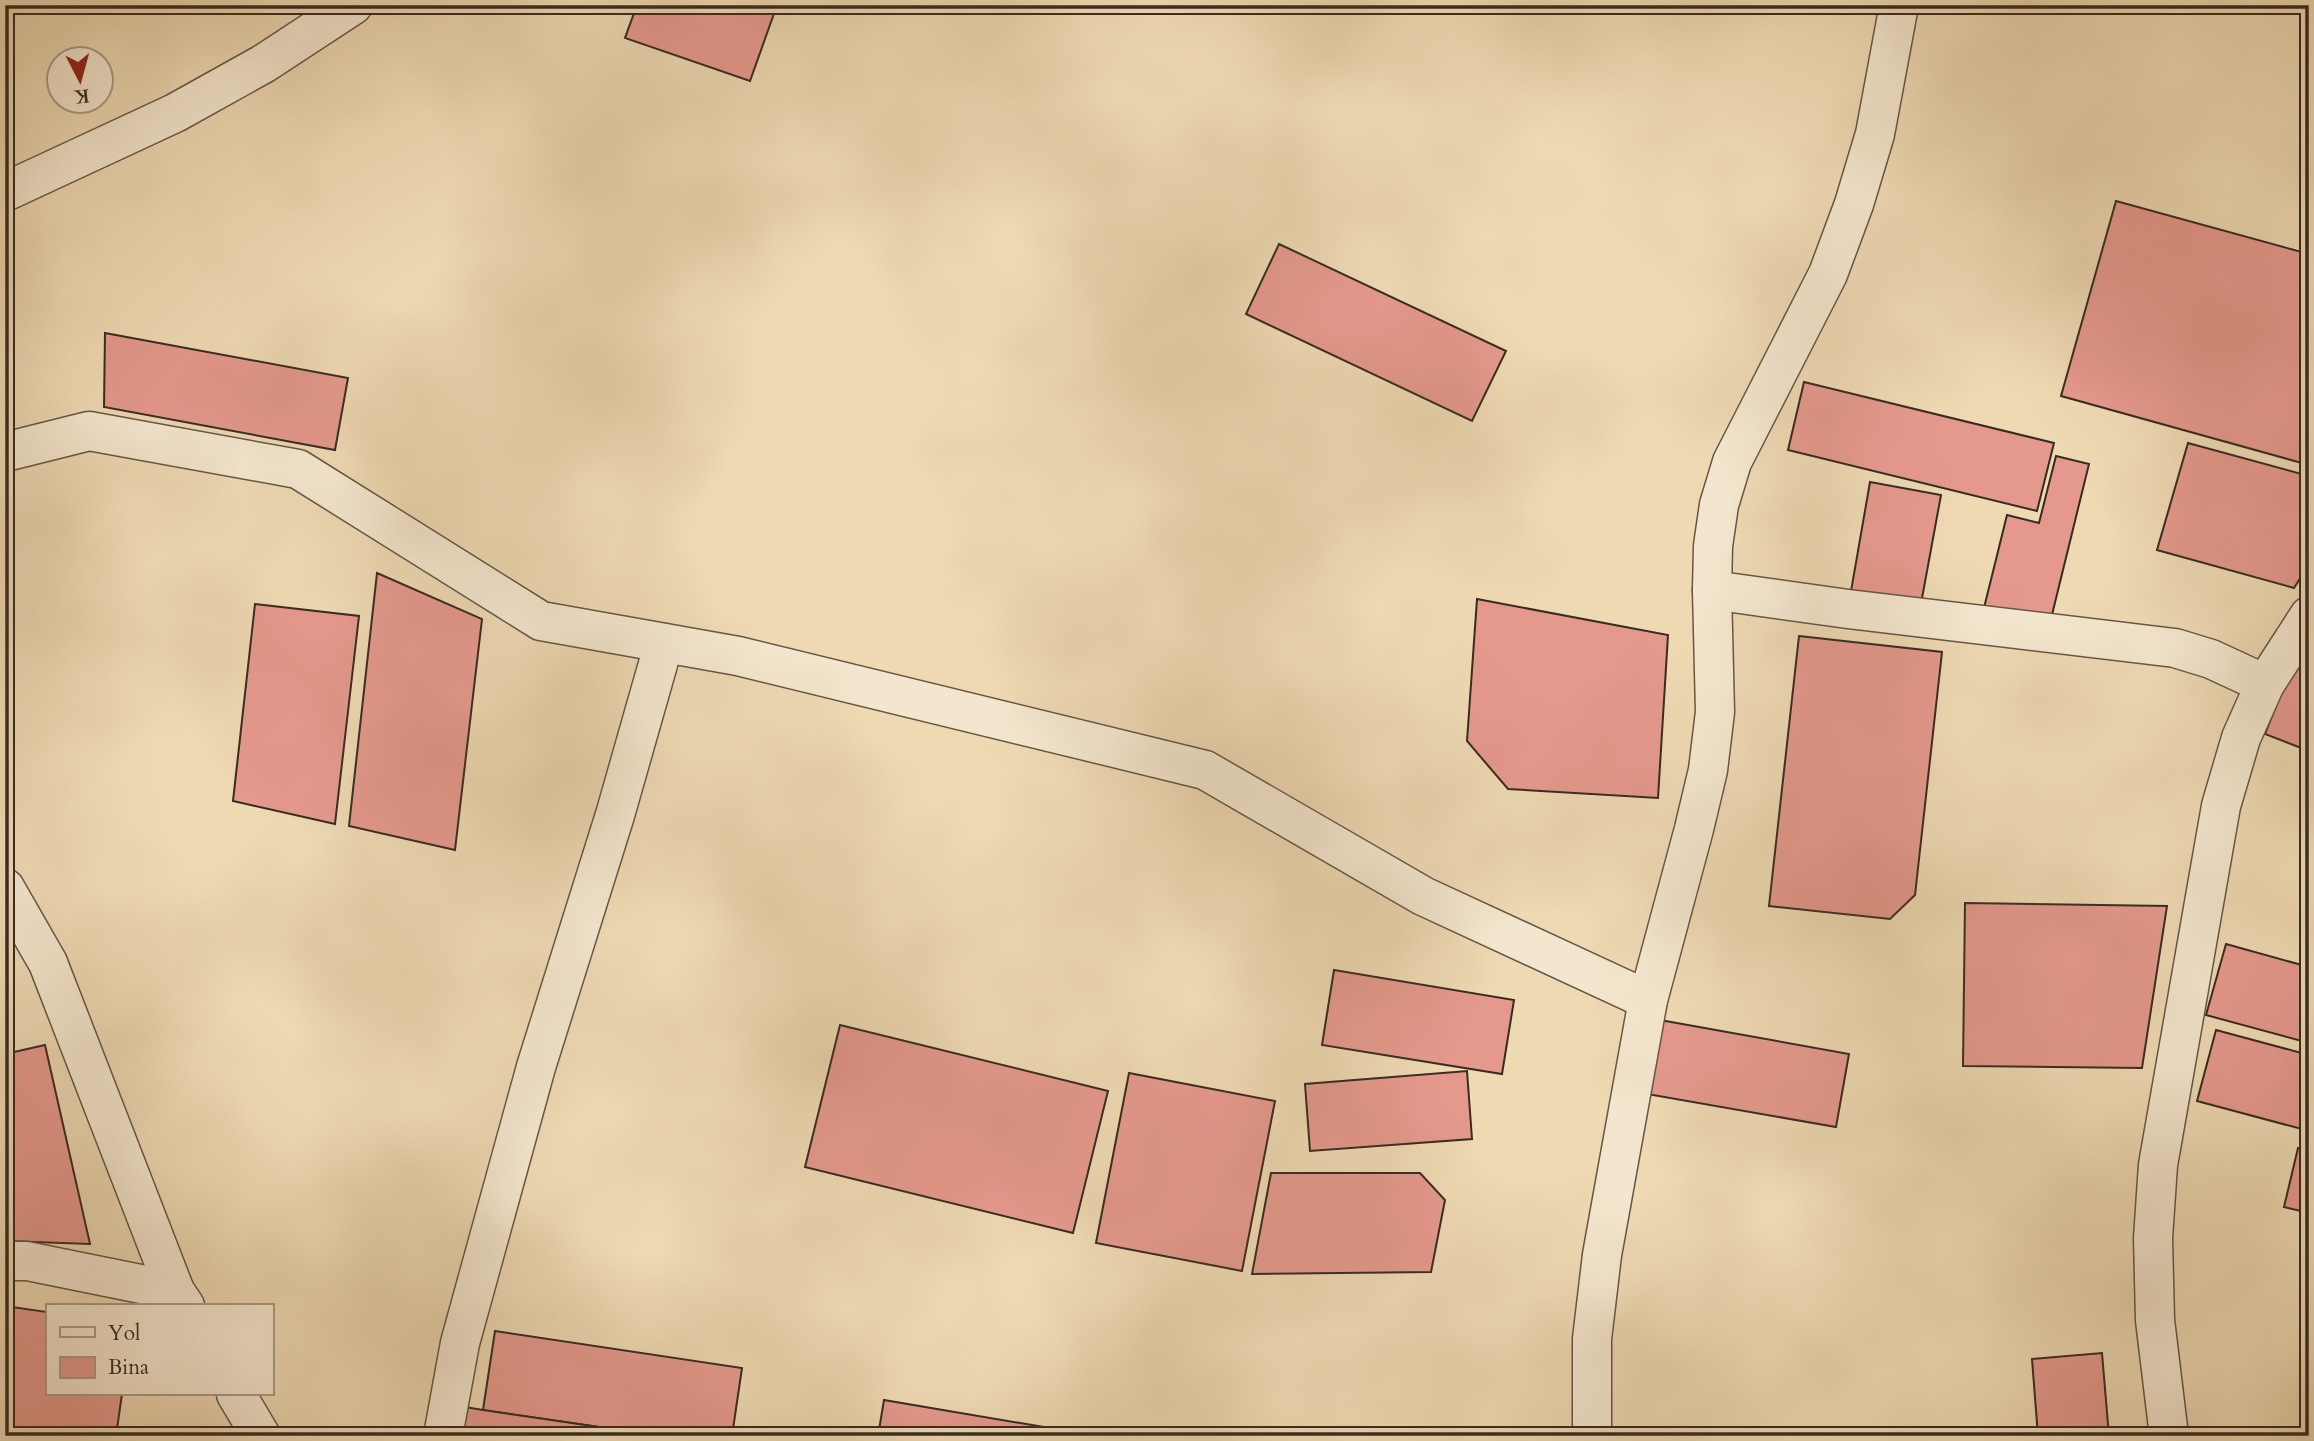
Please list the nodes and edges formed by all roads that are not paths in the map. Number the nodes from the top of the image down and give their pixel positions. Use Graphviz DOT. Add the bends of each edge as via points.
graph roads {
  1 [pos="353,5"];
  2 [pos="1899,5"];
  3 [pos="5,192"];
  4 [pos="5,452"];
  5 [pos="1712,590"];
  6 [pos="2309,616"];
  7 [pos="664,643"];
  8 [pos="2265,684"];
  9 [pos="5,888"];
  10 [pos="1648,1000"];
  11 [pos="5,1261"];
  12 [pos="180,1298"];
  13 [pos="237,1396"];
  14 [pos="261,1436"];
  15 [pos="443,1436"];
  16 [pos="1592,1436"];
  17 [pos="2169,1436"];
  1 -- 3 [label="street" via="176,113"];
  2 -- 5 [label="street" via="1875,134 1854,204 1828,274 1732,462 1719,505"];
  4 -- 7 [label="street" via="89,431 298,468 541,621"];
  5 -- 8 [label="street" via="2175,649 2211,659"];
  5 -- 10 [label="street" via="1715,712 1708,770"];
  6 -- 8 [label="street"];
  7 -- 10 [label="street" via="738,656 1205,770 1423,896"];
  7 -- 15 [label="street" via="536,1067 460,1343"];
  8 -- 17 [label="street" via="2241,738 2221,806 2158,1165 2153,1238 2155,1320"];
  9 -- 12 [label="street" via="48,963"];
  10 -- 16 [label="street" via="1602,1255 1592,1339"];
  11 -- 12 [label="street" via="27,1261"];
  13 -- 14 [label="street"];
}
